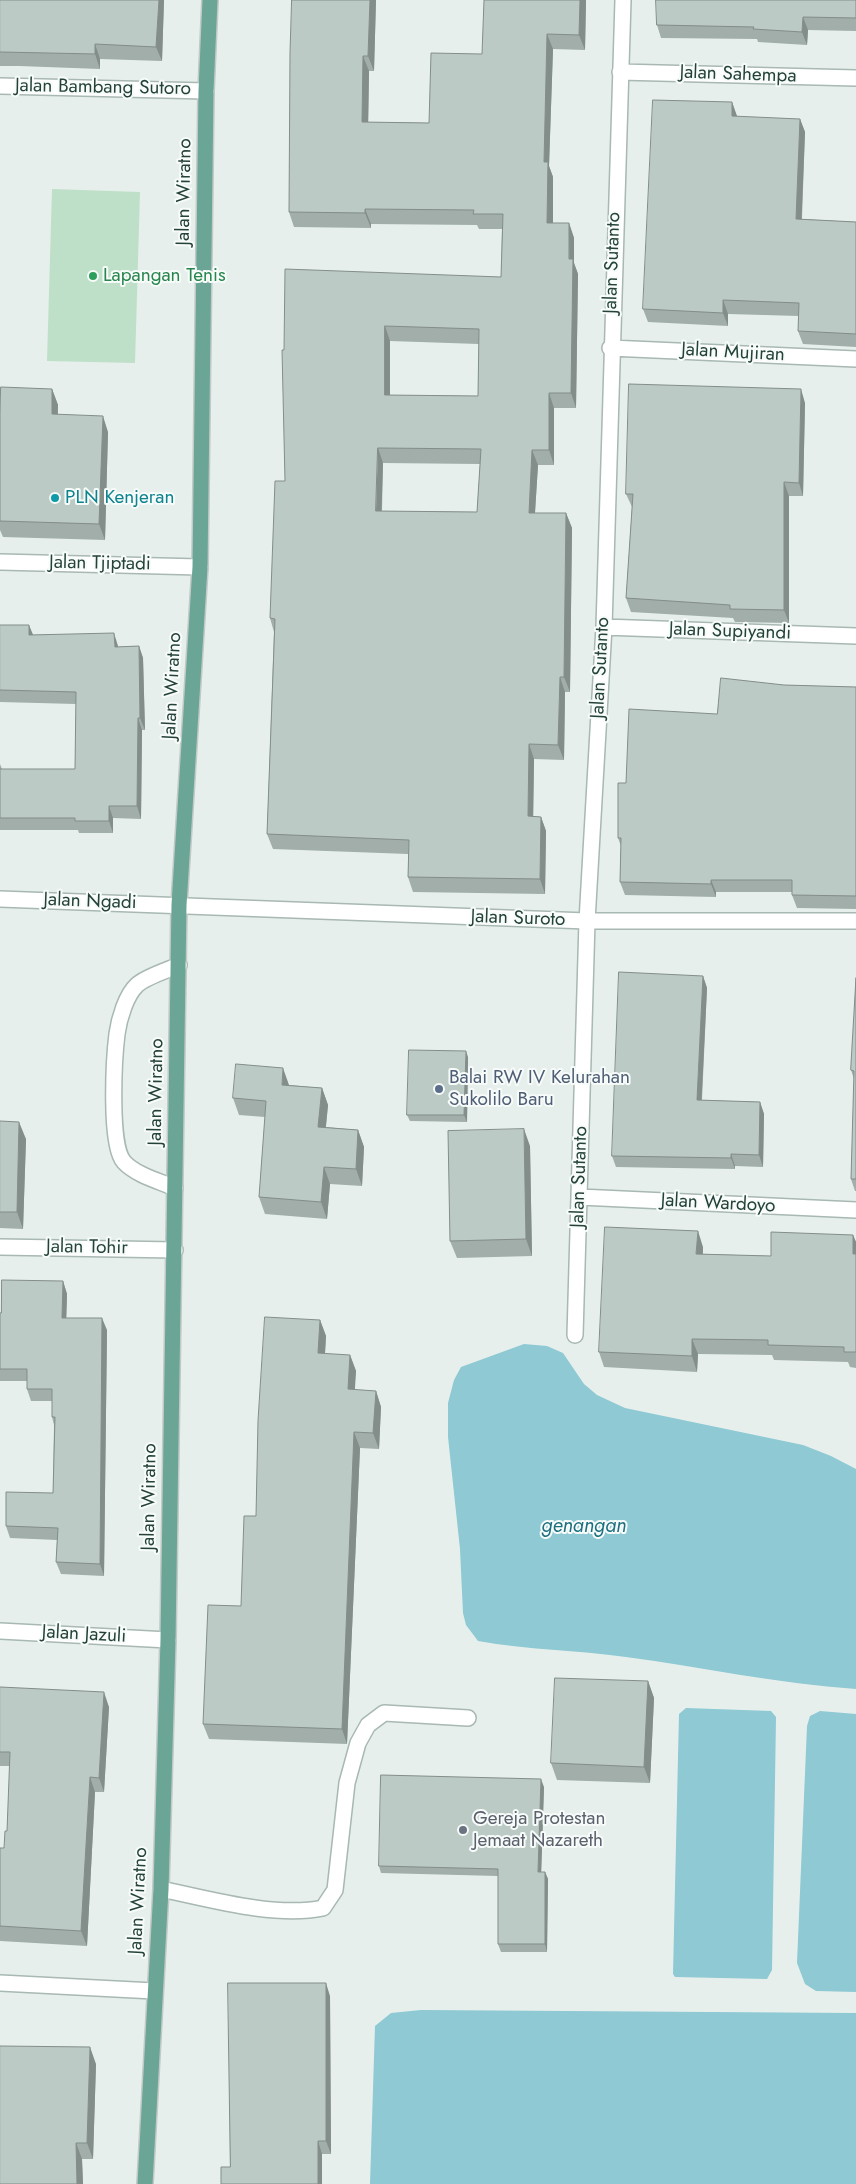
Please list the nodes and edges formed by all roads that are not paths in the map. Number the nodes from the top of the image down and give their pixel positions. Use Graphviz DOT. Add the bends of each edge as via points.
graph roads {
  1 [pos="210,0"];
  2 [pos="623,0"];
  3 [pos="620,72"];
  4 [pos="856,78"];
  5 [pos="0,86"];
  6 [pos="206,90"];
  7 [pos="610,348"];
  8 [pos="856,359"];
  9 [pos="0,562"];
  10 [pos="200,567"];
  11 [pos="604,627"];
  12 [pos="856,636"];
  13 [pos="0,899"];
  14 [pos="179,905"];
  15 [pos="587,921"];
  16 [pos="856,921"];
  17 [pos="179,965"];
  18 [pos="175,1188"];
  19 [pos="580,1197"];
  20 [pos="856,1210"];
  21 [pos="0,1246"];
  22 [pos="175,1250"];
  23 [pos="575,1335"];
  24 [pos="0,1631"];
  25 [pos="168,1640"];
  26 [pos="468,1718"];
  27 [pos="161,1889"];
  28 [pos="0,1982"];
  29 [pos="154,1991"];
  30 [pos="145,2184"];
  1 -- 6 [label="main road, Jalan Wiratno"];
  2 -- 3 [label="street, Jalan Sutanto"];
  3 -- 4 [label="street, Jalan Sahempa"];
  3 -- 7 [label="street, Jalan Sutanto"];
  5 -- 6 [label="street, Jalan Bambang Sutoro"];
  6 -- 10 [label="main road, Jalan Wiratno"];
  7 -- 8 [label="street, Jalan Mujiran"];
  7 -- 11 [label="street, Jalan Sutanto"];
  9 -- 10 [label="street, Jalan Tjiptadi"];
  10 -- 14 [label="main road, Jalan Wiratno"];
  11 -- 12 [label="street, Jalan Supiyandi"];
  11 -- 15 [label="street, Jalan Sutanto"];
  13 -- 14 [label="street, Jalan Ngadi"];
  14 -- 15 [label="street, Jalan Suroto"];
  14 -- 17 [label="main road, Jalan Wiratno"];
  15 -- 16 [label="street, Jalan Suroto"];
  15 -- 19 [label="street, Jalan Sutanto"];
  17 -- 18 [label="main road, Jalan Wiratno"];
  17 -- 18 [label="street" via="137,984 127,1000 117,1032 114,1095 115,1142 123,1162"];
  18 -- 22 [label="main road, Jalan Wiratno"];
  19 -- 20 [label="street, Jalan Wardoyo"];
  19 -- 23 [label="street, Jalan Sutanto"];
  21 -- 22 [label="street, Jalan Tohir"];
  22 -- 25 [label="main road, Jalan Wiratno"];
  24 -- 25 [label="street, Jalan Jazuli"];
  25 -- 27 [label="main road, Jalan Wiratno"];
  26 -- 27 [label="street" via="384,1713 368,1725 358,1743 347,1783 334,1890 323,1908 308,1911 238,1906"];
  27 -- 29 [label="main road, Jalan Wiratno"];
  28 -- 29 [label="street"];
  29 -- 30 [label="main road, Jalan Wiratno"];
}
